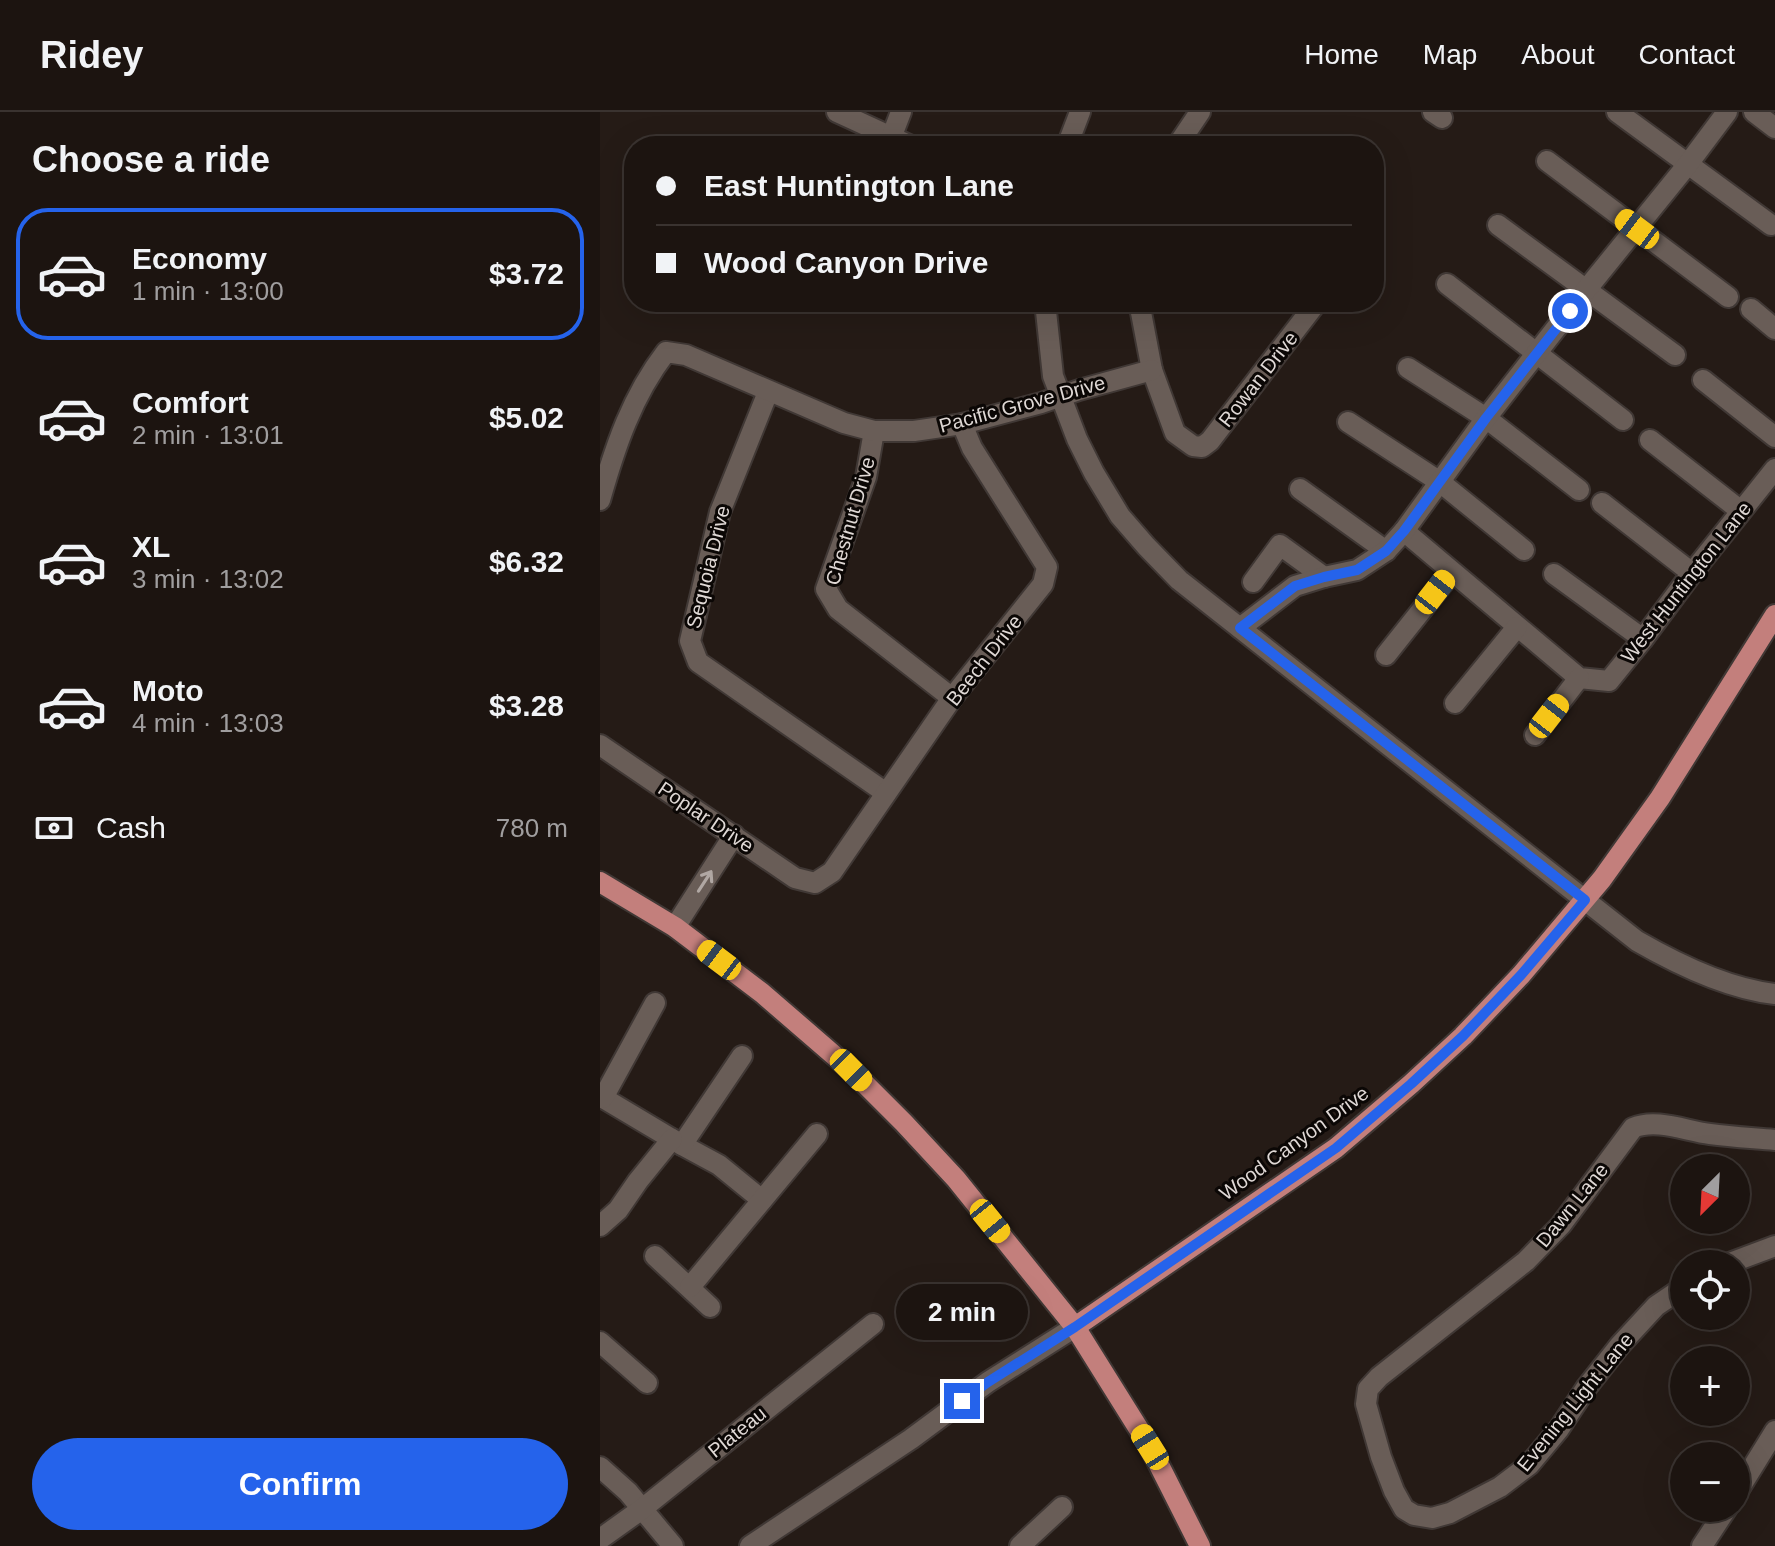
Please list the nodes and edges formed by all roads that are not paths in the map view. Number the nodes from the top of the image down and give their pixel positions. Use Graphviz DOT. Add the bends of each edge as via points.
graph roads {
  1 [pos="837,112"];
  2 [pos="901,112"];
  3 [pos="1080,112"];
  4 [pos="1200,112"];
  5 [pos="1617,112"];
  6 [pos="1727,112"];
  7 [pos="1754,112"];
  8 [pos="1775,128"];
  9 [pos="879,136"];
  10 [pos="892,136"];
  11 [pos="1071,136"];
  12 [pos="1189,136"];
  13 [pos="1547,161"];
  14 [pos="1688,164"];
  15 [pos="1498,225"];
  16 [pos="1771,225"];
  17 [pos="1637,229"];
  18 [pos="1447,284"];
  19 [pos="1586,290"];
  20 [pos="1728,297"];
  21 [pos="1751,309"];
  22 [pos="1045,312"];
  23 [pos="1141,312"];
  24 [pos="1309,312"];
  25 [pos="1775,329"];
  26 [pos="1538,353"];
  27 [pos="1675,355"];
  28 [pos="1408,368"];
  29 [pos="1152,370"];
  30 [pos="1703,380"];
  31 [pos="768,392"];
  32 [pos="1060,396"];
  33 [pos="1486,418"];
  34 [pos="1623,420"];
  35 [pos="1348,422"];
  36 [pos="962,424"];
  37 [pos="874,431"];
  38 [pos="1775,437"];
  39 [pos="1650,440"];
  40 [pos="1775,469"];
  41 [pos="1440,482"];
  42 [pos="1300,489"];
  43 [pos="1579,490"];
  44 [pos="600,500"];
  45 [pos="1602,503"];
  46 [pos="1741,511"];
  47 [pos="1404,531"];
  48 [pos="1524,550"];
  49 [pos="1386,551"];
  50 [pos="1452,572"];
  51 [pos="1692,573"];
  52 [pos="1554,574"];
  53 [pos="1324,577"];
  54 [pos="1253,582"];
  55 [pos="1775,615"];
  56 [pos="1517,627"];
  57 [pos="1240,628"];
  58 [pos="1643,639"];
  59 [pos="1386,655"];
  60 [pos="1579,678"];
  61 [pos="952,698"];
  62 [pos="1455,703"];
  63 [pos="1535,735"];
  64 [pos="600,745"];
  65 [pos="886,793"];
  66 [pos="734,835"];
  67 [pos="600,882"];
  68 [pos="815,883"];
  69 [pos="1585,900"];
  70 [pos="675,927"];
  71 [pos="1775,994"];
  72 [pos="655,1003"];
  73 [pos="742,1056"];
  74 [pos="602,1097"];
  75 [pos="817,1134"];
  76 [pos="1775,1140"];
  77 [pos="677,1142"];
  78 [pos="762,1200"];
  79 [pos="600,1226"];
  80 [pos="1775,1246"];
  81 [pos="1750,1255"];
  82 [pos="655,1256"];
  83 [pos="690,1287"];
  84 [pos="1670,1296"];
  85 [pos="710,1307"];
  86 [pos="873,1324"];
  87 [pos="1075,1327"];
  88 [pos="603,1351"];
  89 [pos="647,1383"];
  90 [pos="1775,1431"];
  91 [pos="602,1469"];
  92 [pos="1750,1471"];
  93 [pos="1062,1507"];
  94 [pos="642,1509"];
  95 [pos="1414,1515"];
  96 [pos="1718,1522"];
  97 [pos="600,1539"];
  98 [pos="673,1546"];
  99 [pos="750,1546"];
  100 [pos="1020,1546"];
  101 [pos="1200,1546"];
  102 [pos="1702,1546"];
  1 -- 9 [label="street"];
  2 -- 10 [label="street"];
  3 -- 11 [label="street"];
  4 -- 12 [label="street"];
  5 -- 14 [label="street"];
  6 -- 14 [label="street"];
  7 -- 8 [label="street"];
  13 -- 17 [label="street"];
  14 -- 16 [label="street"];
  14 -- 17 [label="street"];
  15 -- 19 [label="street"];
  17 -- 19 [label="street"];
  17 -- 20 [label="street"];
  18 -- 26 [label="street"];
  19 -- 26 [label="street"];
  19 -- 27 [label="street"];
  21 -- 25 [label="street"];
  22 -- 32 [label="street"];
  23 -- 29 [label="street"];
  24 -- 29 [label="street, Rowan Drive" via="1202,447 1175,433"];
  26 -- 33 [label="street"];
  26 -- 34 [label="street"];
  28 -- 33 [label="street"];
  29 -- 32 [label="street, Pacific Grove Drive"];
  30 -- 38 [label="street"];
  31 -- 37 [label="street, Pacific Grove Drive"];
  31 -- 44 [label="street, Pacific Grove Drive" via="686,355 666,352 640,390 614,449"];
  31 -- 65 [label="street, Sequoia Drive" via="720,512 690,641 698,662"];
  32 -- 36 [label="street, Pacific Grove Drive"];
  32 -- 57 [label="street" via="1077,439 1120,516 1179,580"];
  33 -- 41 [label="street"];
  33 -- 43 [label="street"];
  35 -- 41 [label="street"];
  36 -- 37 [label="street, Pacific Grove Drive"];
  36 -- 61 [label="street, Beech Drive" via="1047,567 1043,584"];
  37 -- 61 [label="street, Chestnut Drive" via="866,477 826,589 838,609"];
  39 -- 46 [label="street"];
  40 -- 46 [label="street, West Huntington Lane"];
  41 -- 47 [label="street"];
  41 -- 48 [label="street"];
  42 -- 49 [label="street"];
  45 -- 51 [label="street"];
  46 -- 51 [label="street, West Huntington Lane"];
  47 -- 49 [label="street"];
  47 -- 50 [label="street"];
  49 -- 53 [label="street" via="1357,570"];
  50 -- 56 [label="street"];
  50 -- 59 [label="street"];
  51 -- 58 [label="street, West Huntington Lane"];
  52 -- 58 [label="street"];
  53 -- 54 [label="street" via="1280,545"];
  53 -- 57 [label="street" via="1295,586"];
  55 -- 69 [label="main road, Wood Canyon Drive" via="1660,798"];
  56 -- 60 [label="street"];
  56 -- 62 [label="street"];
  57 -- 69 [label="street"];
  58 -- 60 [label="street, West Huntington Lane" via="1609,681"];
  60 -- 63 [label="street"];
  61 -- 65 [label="street, Beech Drive"];
  64 -- 66 [label="street, Poplar Drive"];
  65 -- 68 [label="street, Beech Drive" via="832,872"];
  66 -- 68 [label="street, Poplar Drive" via="795,878"];
  70 -- 66 [label="street, one-way"];
  67 -- 70 [label="main road"];
  69 -- 71 [label="street" via="1666,958"];
  69 -- 87 [label="main road, Wood Canyon Drive" via="1463,1036 1336,1148"];
  70 -- 87 [label="main road" via="762,993 904,1123"];
  72 -- 74 [label="street"];
  73 -- 77 [label="street"];
  74 -- 77 [label="street"];
  75 -- 78 [label="street"];
  76 -- 95 [label="street, Dawn Lane" via="1655,1125 1633,1128 1561,1225 1526,1261 1379,1377 1368,1389 1366,1404 1394,1491"];
  77 -- 78 [label="street" via="719,1165"];
  77 -- 79 [label="street"];
  78 -- 83 [label="street"];
  80 -- 81 [label="street"];
  82 -- 83 [label="street"];
  83 -- 85 [label="street"];
  84 -- 95 [label="street, Evening Light Lane" via="1620,1345 1529,1465 1450,1513"];
  86 -- 94 [label="street, Plateau"];
  87 -- 99 [label="street, Wood Canyon Drive"];
  87 -- 101 [label="main road" via="1150,1447"];
  88 -- 89 [label="street"];
  90 -- 92 [label="street"];
  91 -- 94 [label="street"];
  93 -- 100 [label="street"];
  94 -- 97 [label="street, Plateau"];
  94 -- 98 [label="street"];
  96 -- 102 [label="street"];
}
